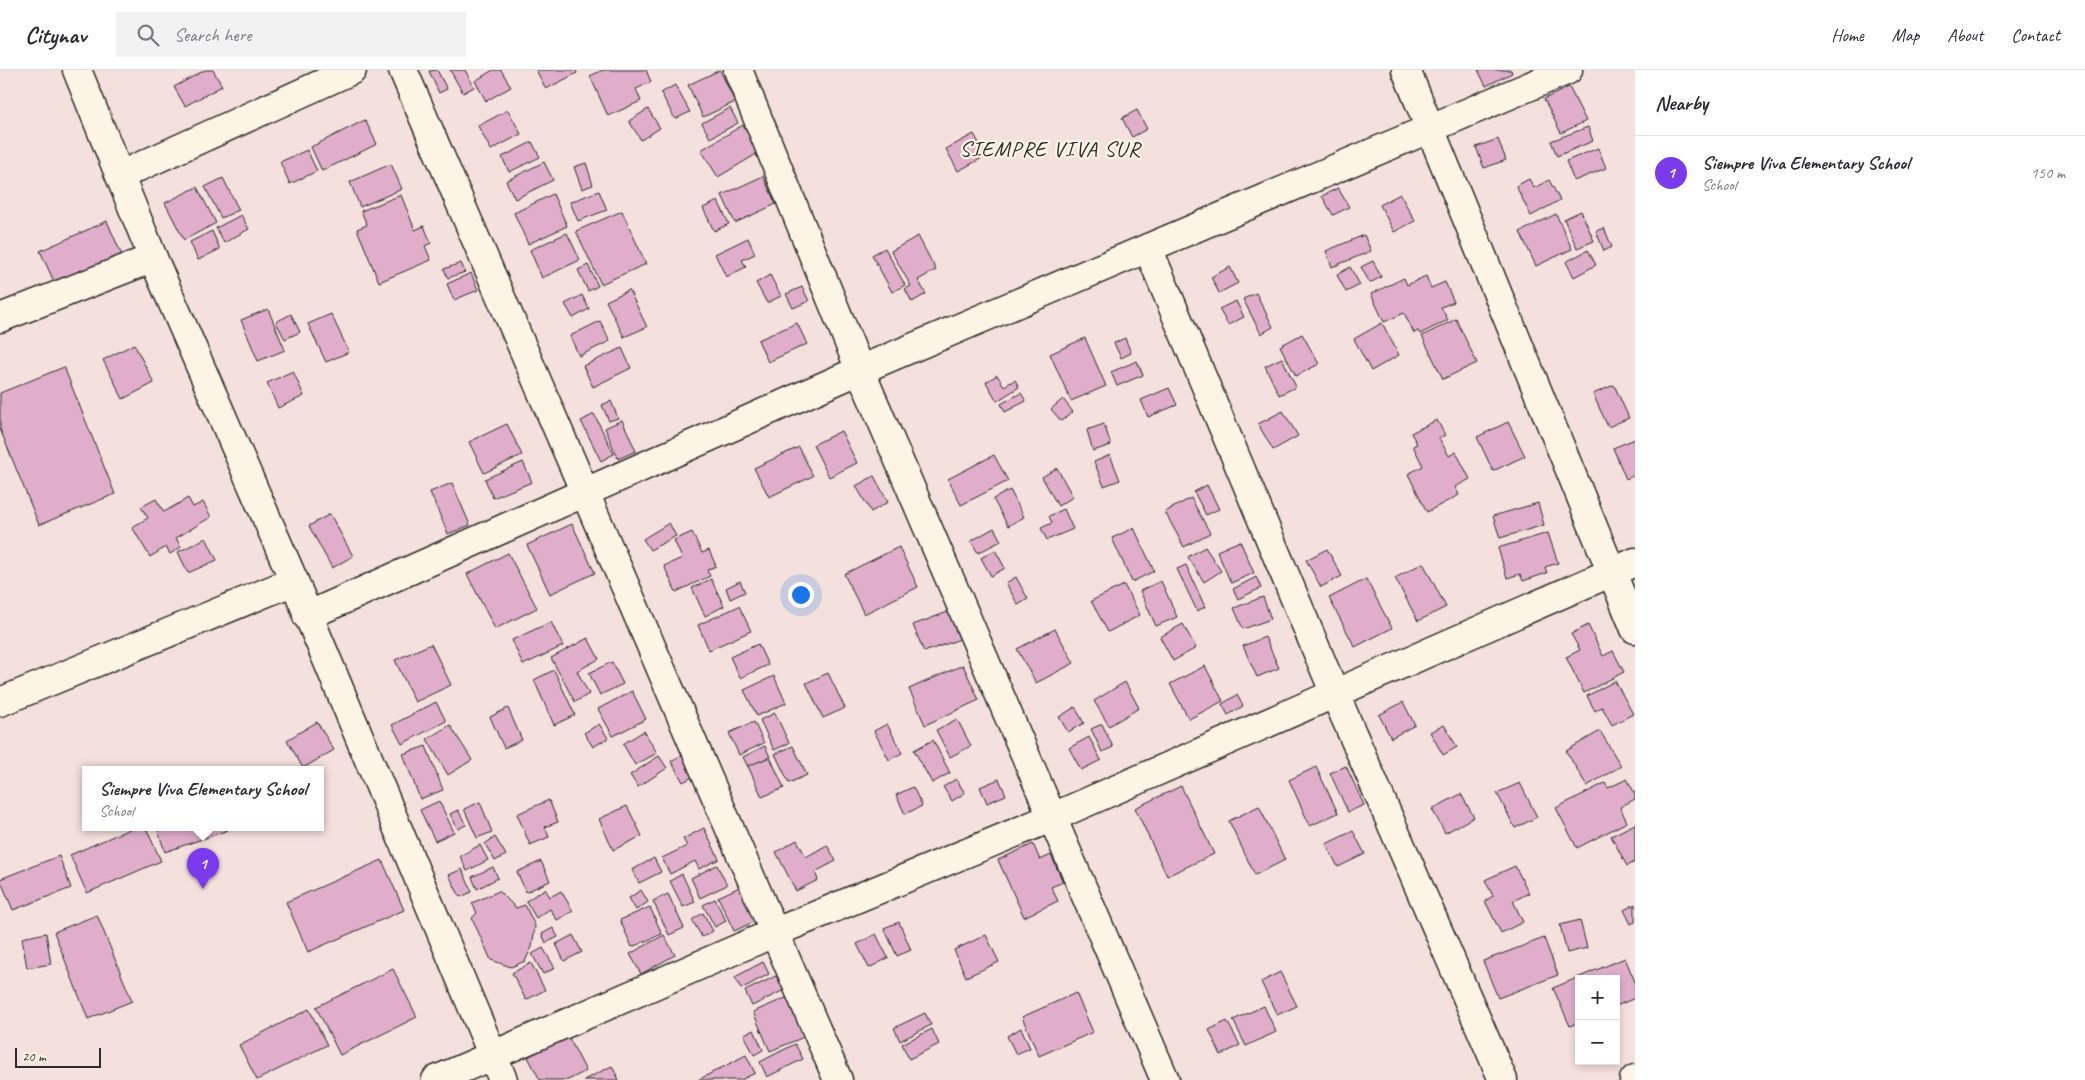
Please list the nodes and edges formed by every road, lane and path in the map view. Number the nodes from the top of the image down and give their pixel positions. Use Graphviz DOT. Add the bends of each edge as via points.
graph roads {
  1 [pos="77,70"];
  2 [pos="352,70"];
  3 [pos="403,70"];
  4 [pos="738,70"];
  5 [pos="1406,70"];
  6 [pos="1568,70"];
  7 [pos="1429,129"];
  8 [pos="121,175"];
  9 [pos="1148,248"];
  10 [pos="154,258"];
  11 [pos="0,318"];
  12 [pos="860,370"];
  13 [pos="586,493"];
  14 [pos="1635,562"];
  15 [pos="1610,571"];
  16 [pos="294,581"];
  17 [pos="307,616"];
  18 [pos="1635,629"];
  19 [pos="1335,694"];
  20 [pos="0,702"];
  21 [pos="1052,817"];
  22 [pos="776,932"];
  23 [pos="493,1055"];
  24 [pos="436,1080"];
  25 [pos="504,1080"];
  26 [pos="838,1080"];
  27 [pos="1165,1080"];
  28 [pos="1503,1080"];
  1 -- 8 [label="street"];
  2 -- 8 [label="street"];
  3 -- 13 [label="street"];
  4 -- 12 [label="street"];
  5 -- 7 [label="street"];
  6 -- 7 [label="street"];
  7 -- 9 [label="street"];
  7 -- 15 [label="street"];
  8 -- 10 [label="street"];
  9 -- 12 [label="street"];
  9 -- 19 [label="street"];
  10 -- 11 [label="street"];
  10 -- 16 [label="street"];
  12 -- 13 [label="street"];
  12 -- 21 [label="street"];
  13 -- 17 [label="street"];
  13 -- 22 [label="street"];
  14 -- 15 [label="street"];
  15 -- 18 [label="street"];
  15 -- 19 [label="street"];
  16 -- 17 [label="street"];
  16 -- 20 [label="street"];
  17 -- 23 [label="street"];
  19 -- 21 [label="street"];
  19 -- 28 [label="street"];
  21 -- 22 [label="street"];
  21 -- 27 [label="street"];
  22 -- 23 [label="street"];
  22 -- 26 [label="street"];
  23 -- 24 [label="street"];
  23 -- 25 [label="street"];
}
